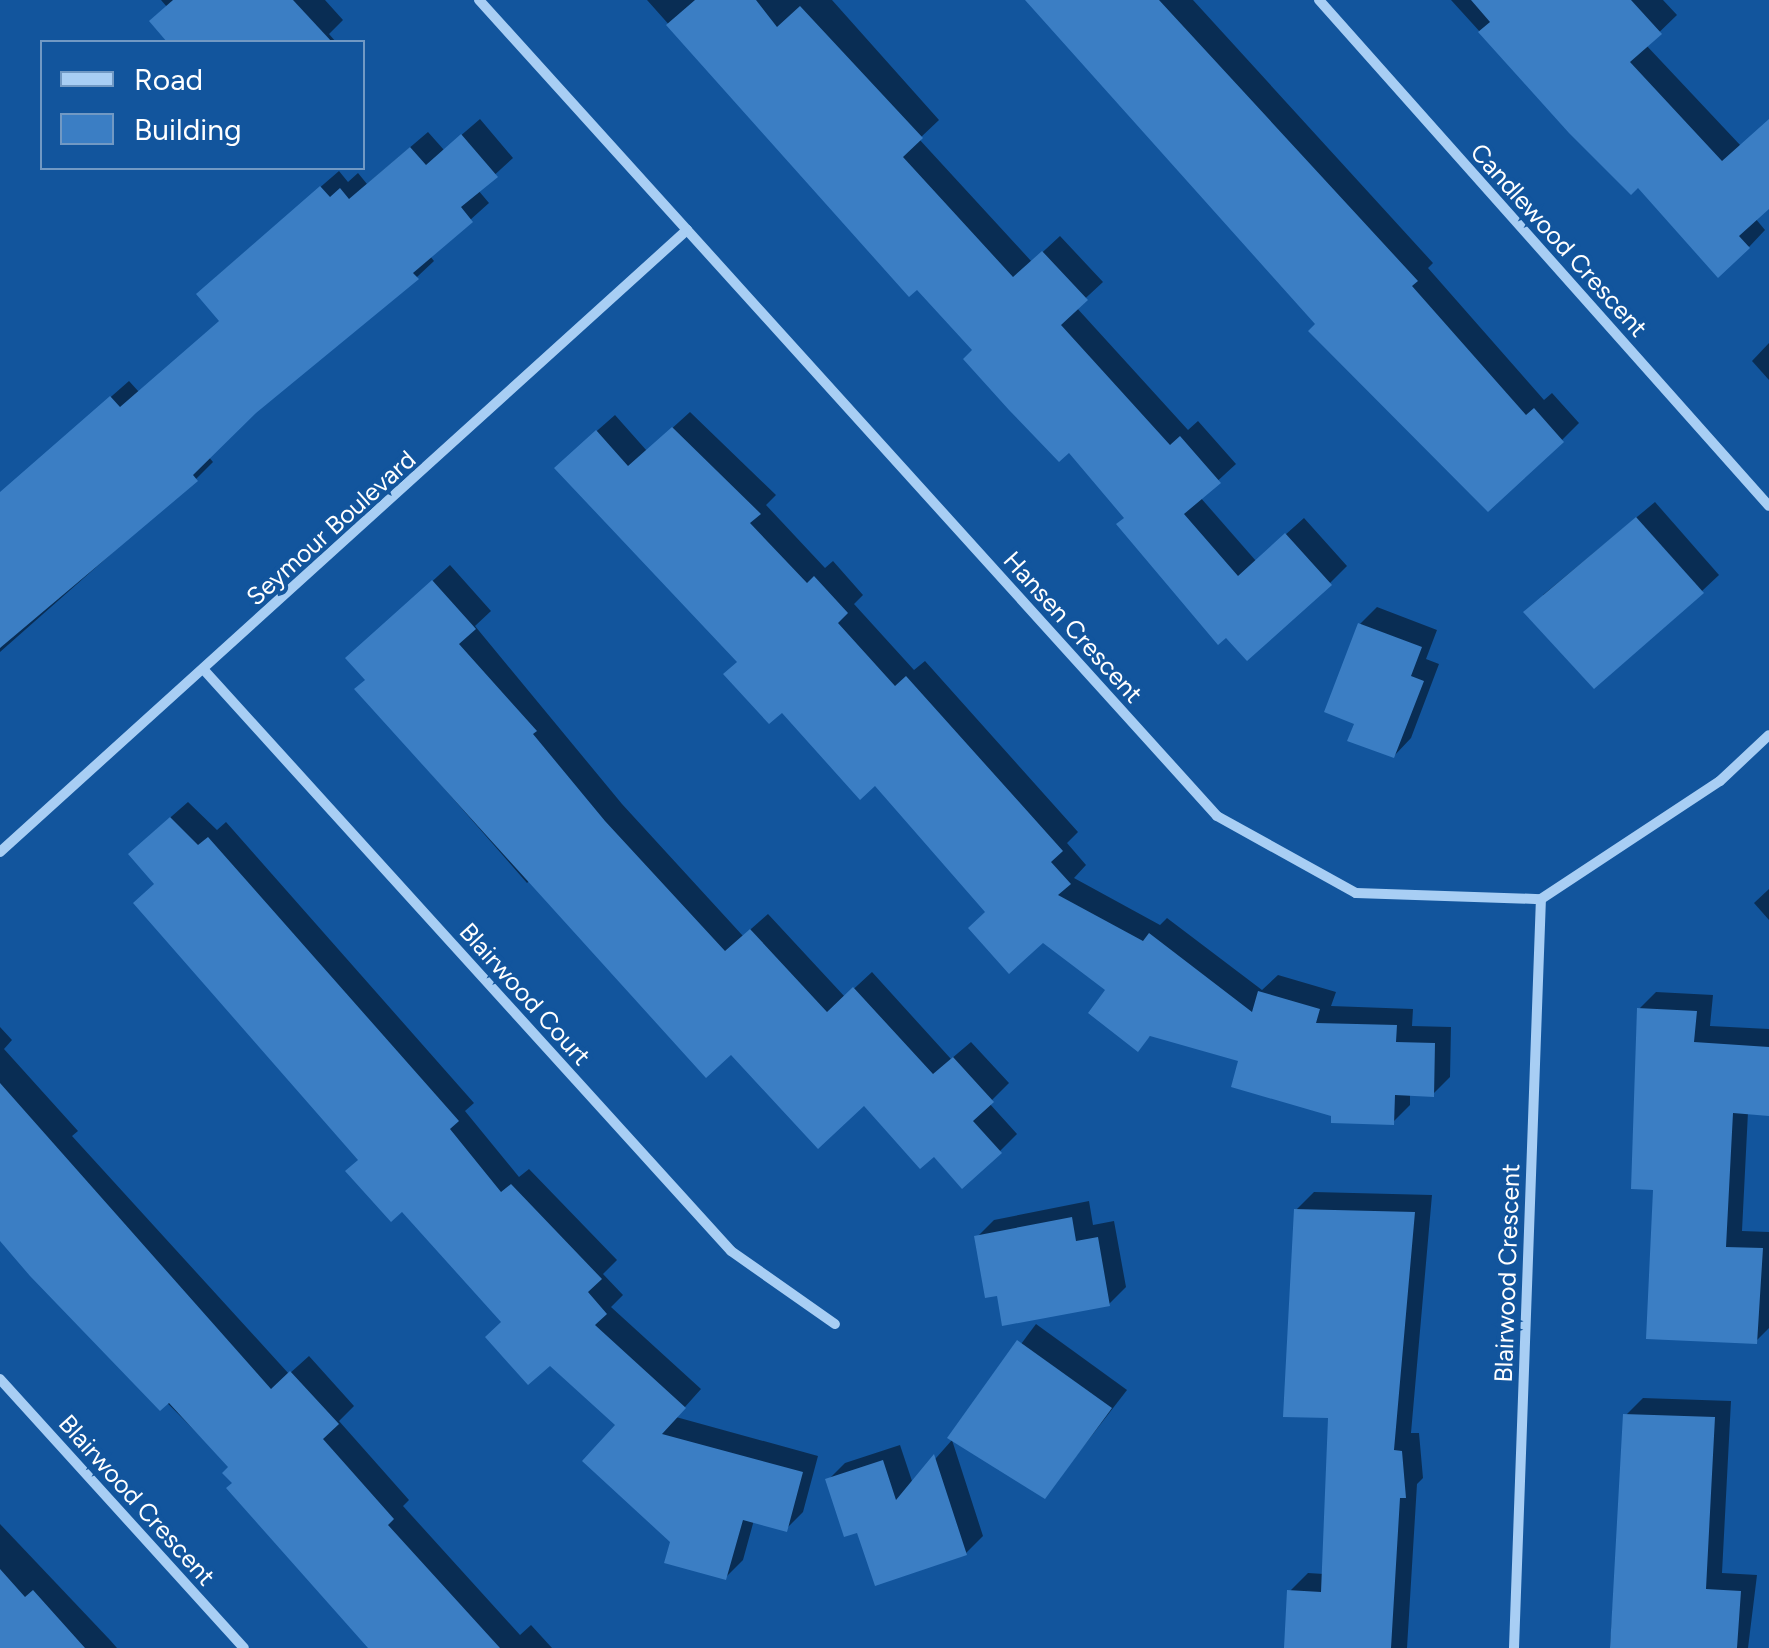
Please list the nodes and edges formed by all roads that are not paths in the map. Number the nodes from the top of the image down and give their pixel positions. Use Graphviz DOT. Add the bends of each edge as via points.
graph roads {
  1 [pos="479,0"];
  2 [pos="1319,0"];
  3 [pos="687,230"];
  4 [pos="1769,506"];
  5 [pos="204,670"];
  6 [pos="1769,735"];
  7 [pos="0,852"];
  8 [pos="1541,899"];
  9 [pos="835,1324"];
  10 [pos="0,1379"];
  11 [pos="244,1648"];
  12 [pos="1514,1648"];
  1 -- 3 [label="street, Hansen Crescent"];
  2 -- 4 [label="street, Candlewood Crescent"];
  3 -- 5 [label="street, Seymour Boulevard"];
  3 -- 8 [label="street, Hansen Crescent" via="1218,816 1356,893"];
  5 -- 7 [label="street, Seymour Boulevard"];
  5 -- 9 [label="street, Blairwood Court" via="731,1251"];
  6 -- 8 [label="street" via="1720,781"];
  8 -- 12 [label="street, Blairwood Crescent"];
  10 -- 11 [label="street, Blairwood Crescent"];
}
